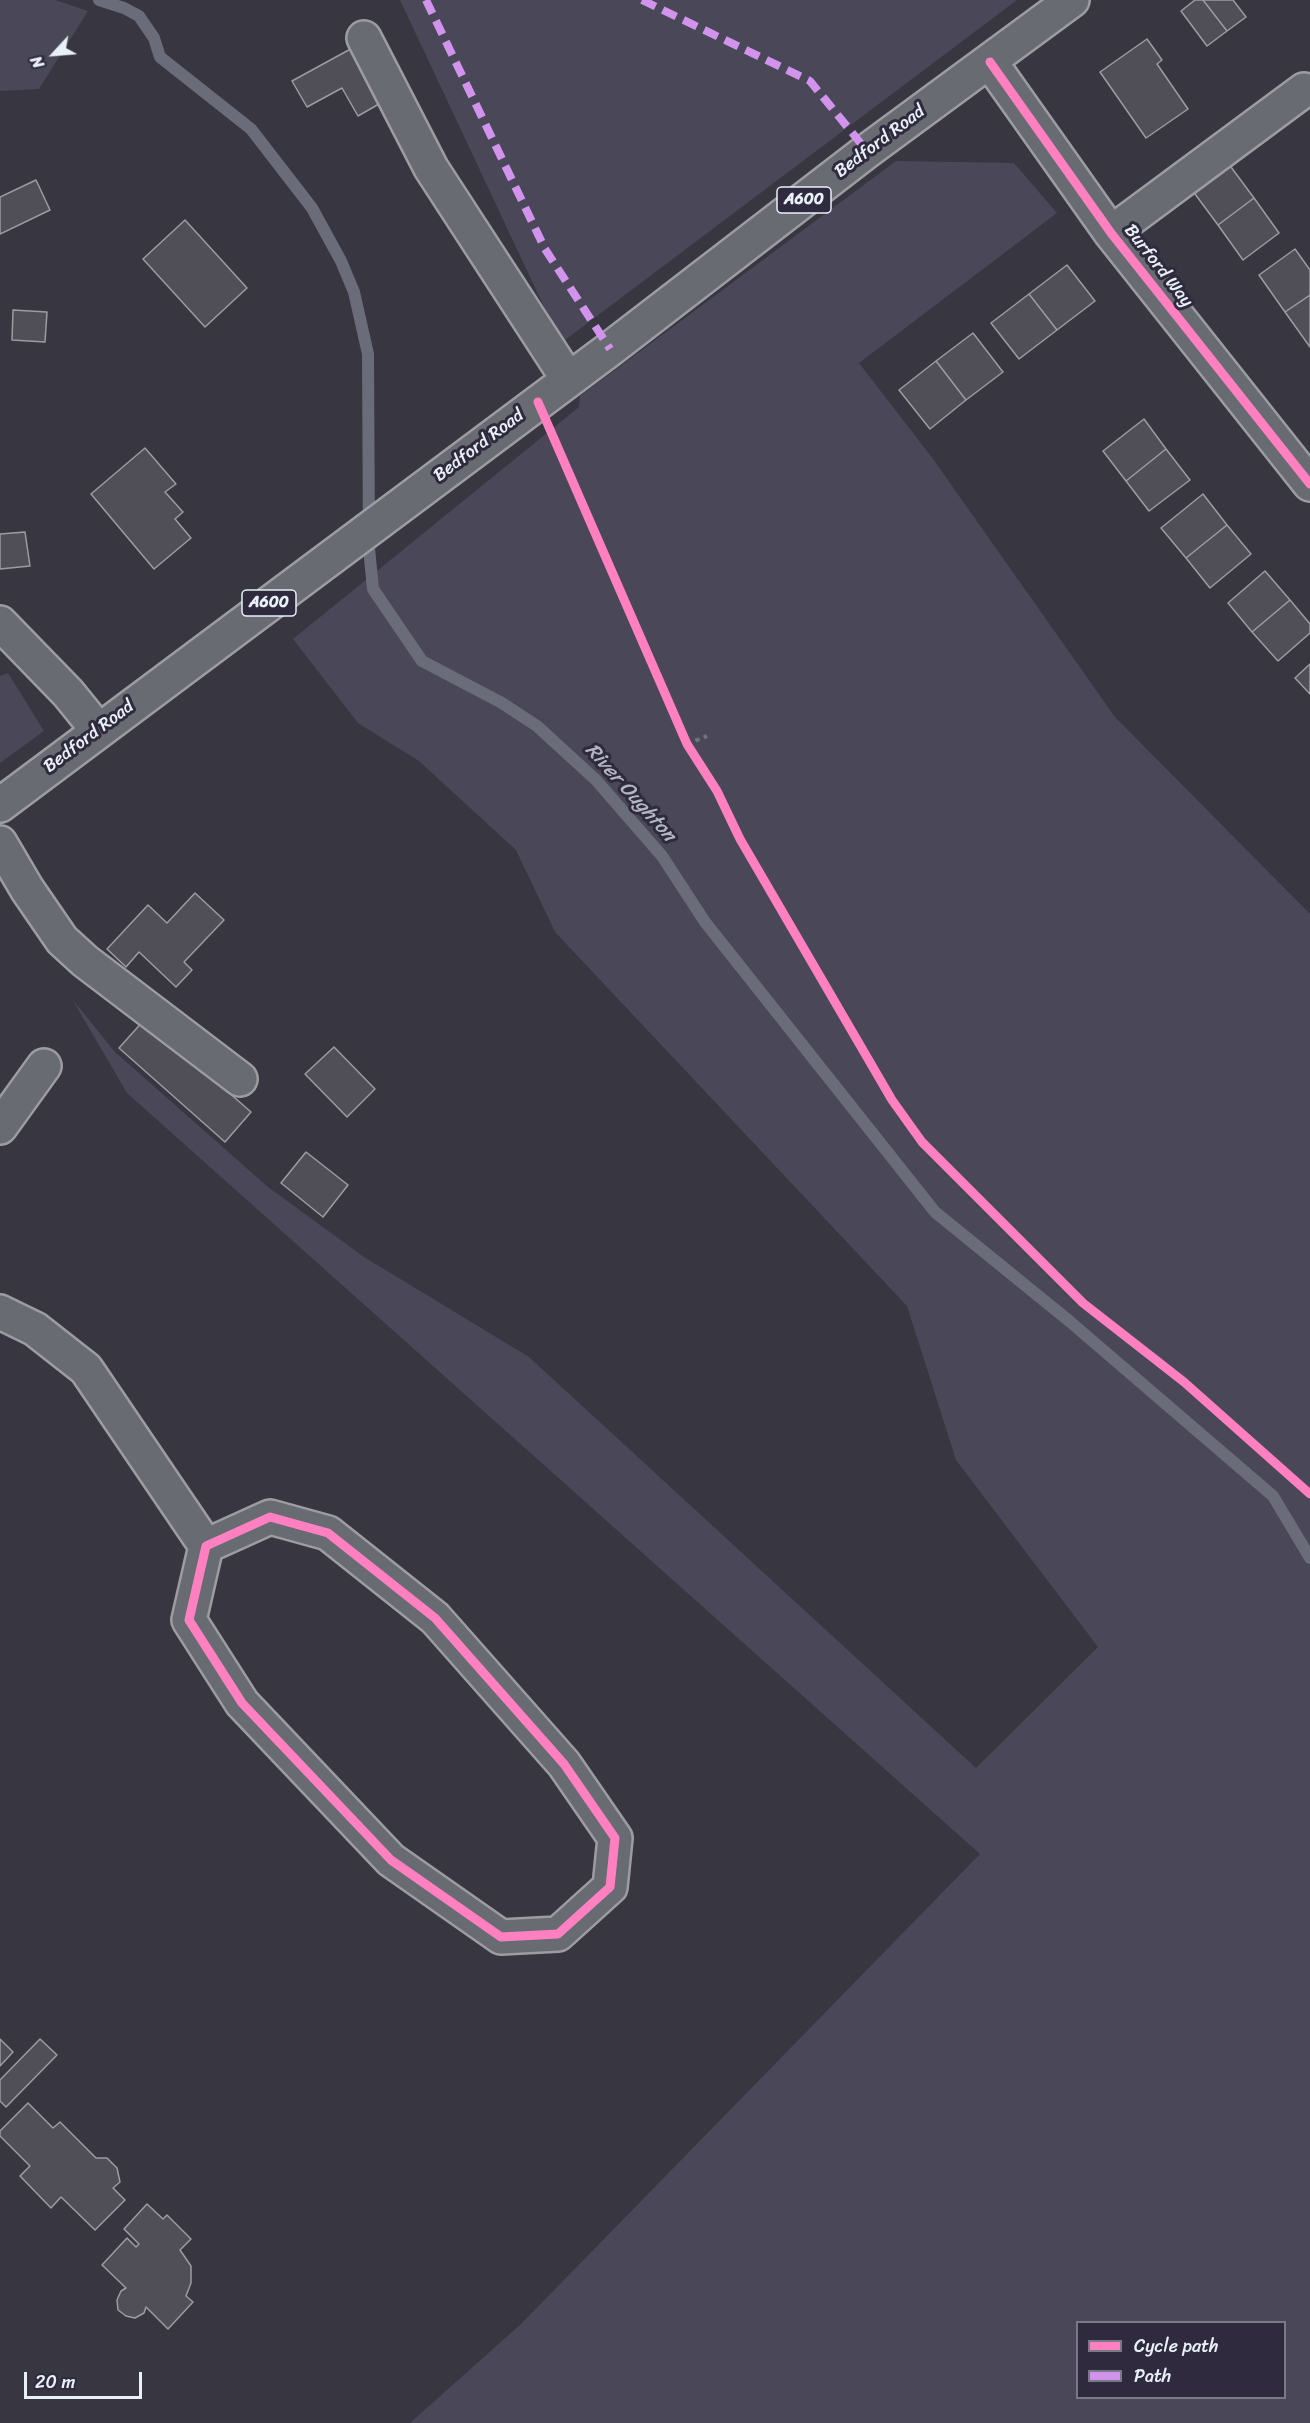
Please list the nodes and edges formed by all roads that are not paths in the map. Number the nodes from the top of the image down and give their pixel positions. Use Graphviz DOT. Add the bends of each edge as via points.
graph roads {
  1 [pos="1072,0"];
  2 [pos="364,38"];
  3 [pos="990,62"];
  4 [pos="1304,90"];
  5 [pos="1111,232"];
  6 [pos="568,379"];
  7 [pos="1310,484"];
  8 [pos="0,623"];
  9 [pos="98,730"];
  10 [pos="0,805"];
  11 [pos="0,843"];
  12 [pos="44,1066"];
  13 [pos="240,1079"];
  14 [pos="0,1127"];
  15 [pos="0,1312"];
  16 [pos="206,1546"];
  1 -- 3 [label="street, Bedford Road / A600"];
  2 -- 6 [label="street" via="431,168"];
  3 -- 5 [label="street, Burford Way"];
  3 -- 6 [label="street, Bedford Road / A600"];
  4 -- 5 [label="street"];
  5 -- 7 [label="street, Burford Way"];
  6 -- 9 [label="street, Bedford Road / A600"];
  8 -- 9 [label="street"];
  9 -- 10 [label="street, Bedford Road / A600"];
  11 -- 13 [label="street" via="62,940"];
  12 -- 14 [label="street"];
  15 -- 16 [label="street" via="35,1329 86,1369"];
  16 -- 16 [label="street" via="270,1517 328,1533 435,1618 564,1764 615,1838 609,1887 558,1934 501,1937 391,1860 242,1703 189,1620"];
}
